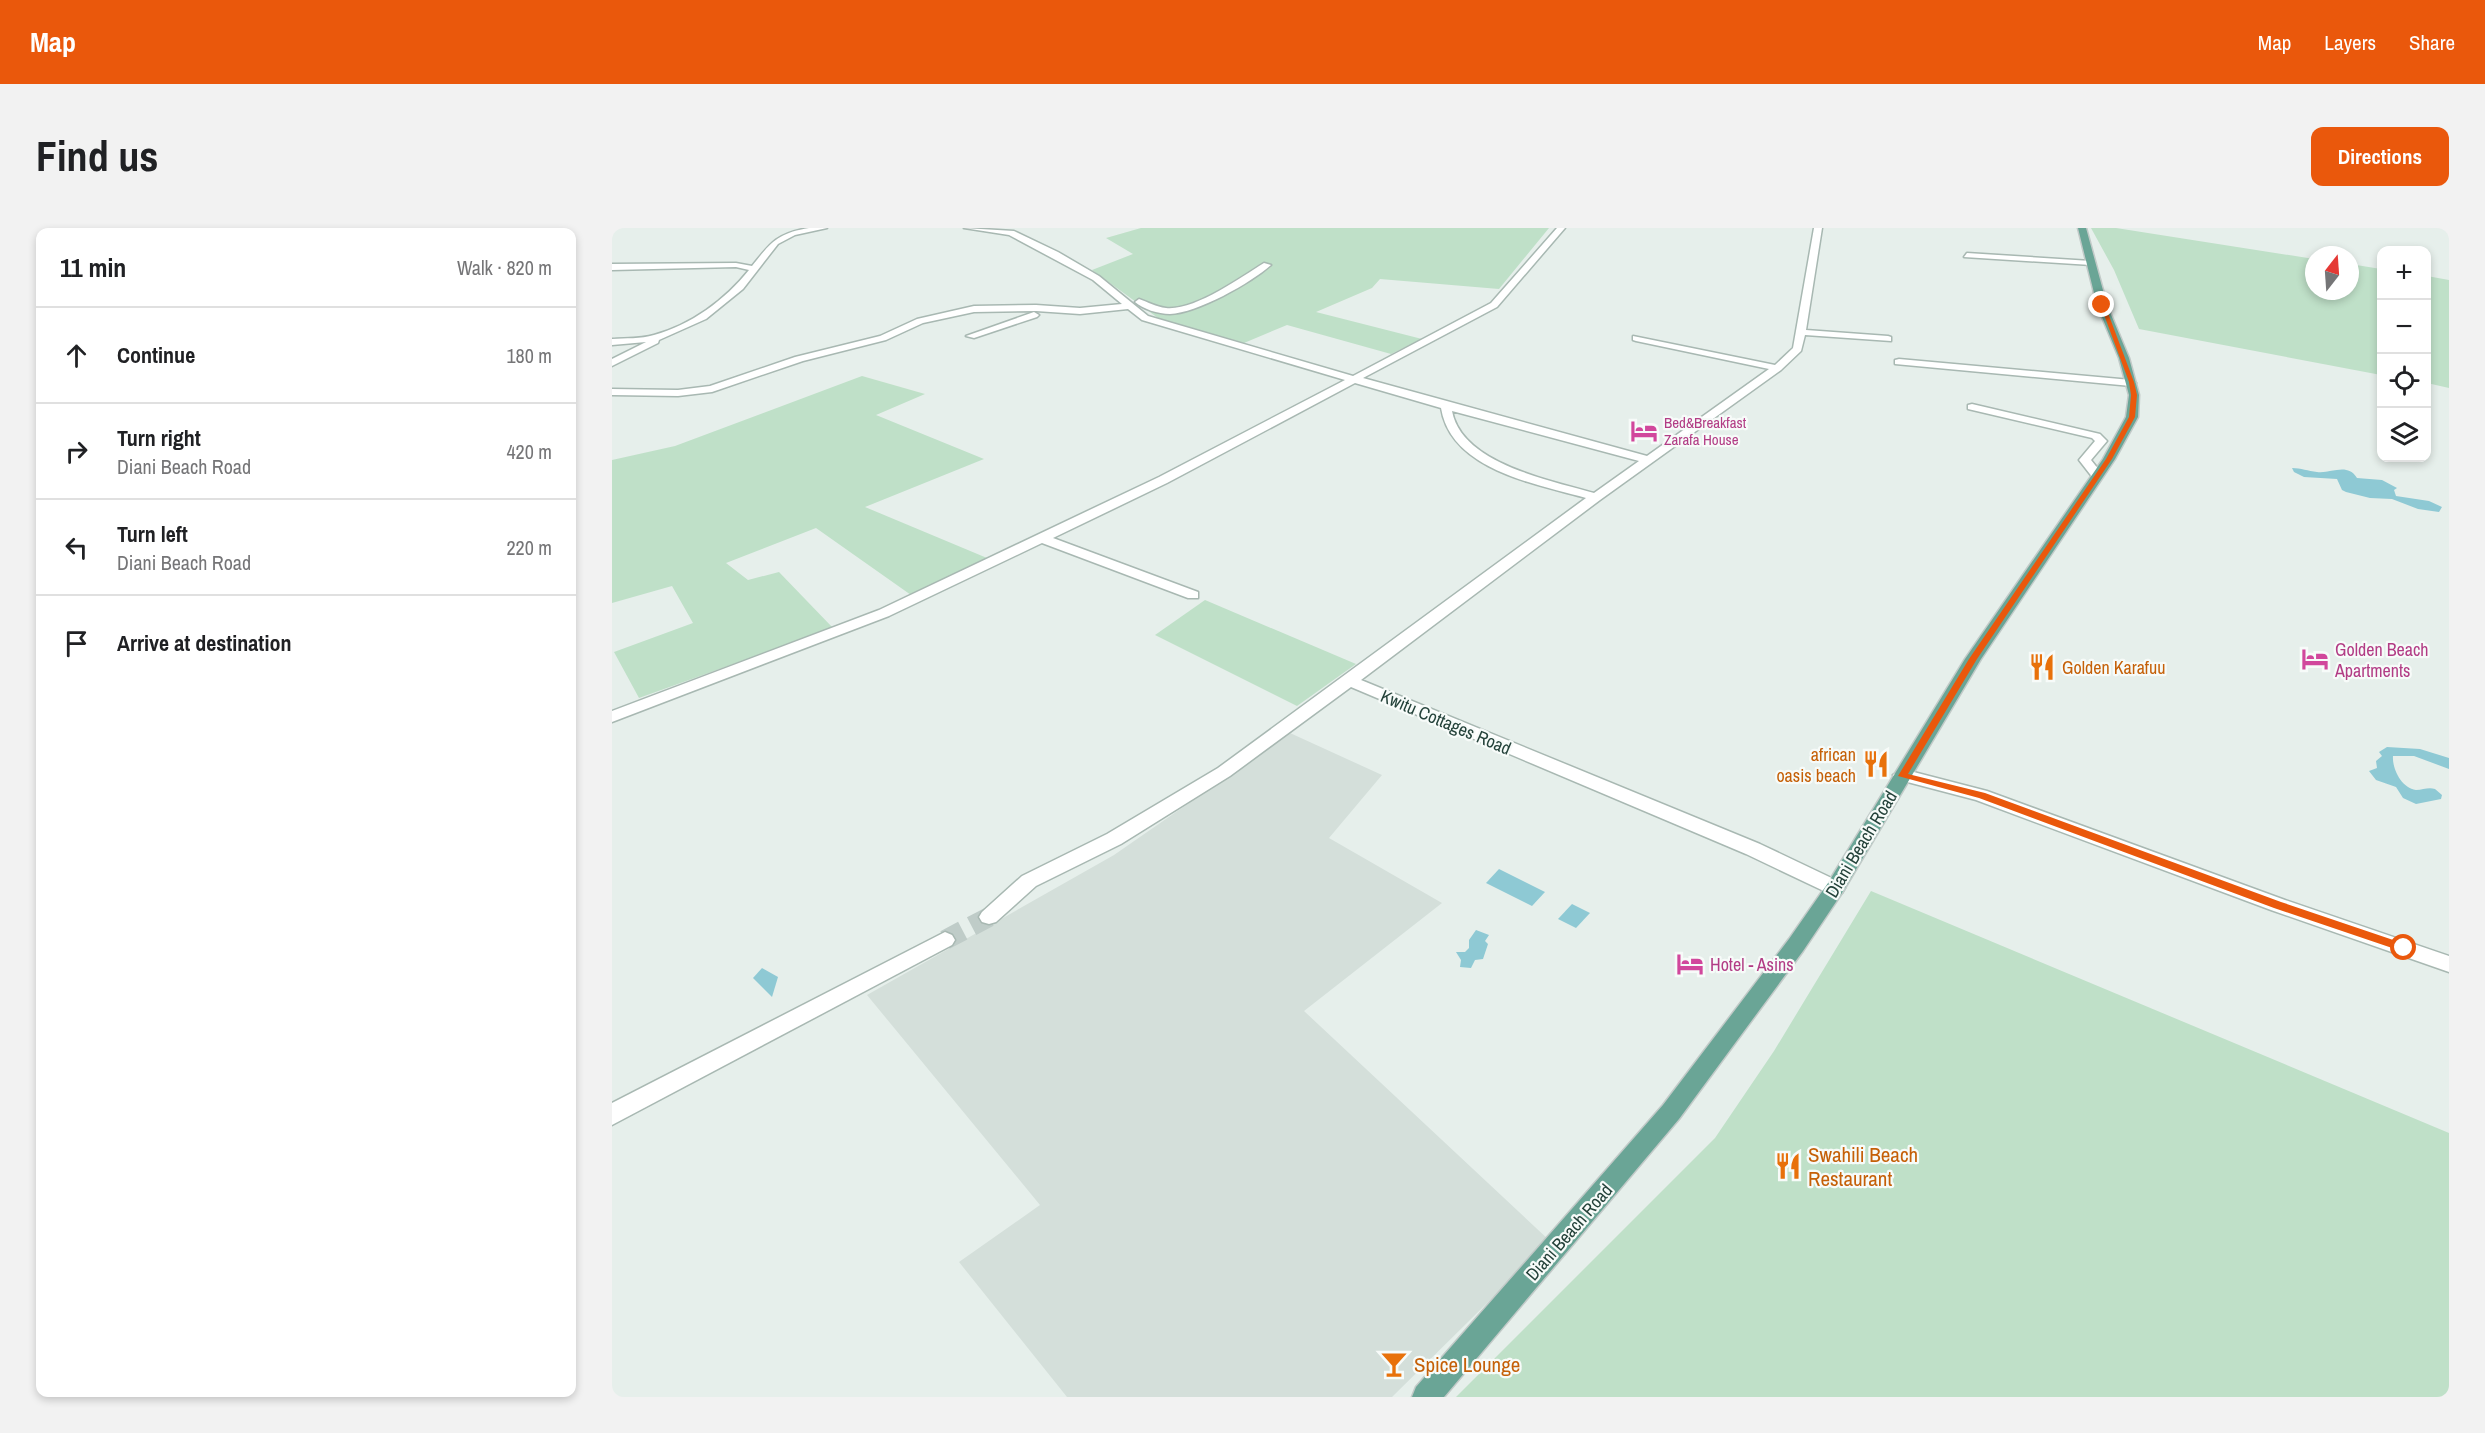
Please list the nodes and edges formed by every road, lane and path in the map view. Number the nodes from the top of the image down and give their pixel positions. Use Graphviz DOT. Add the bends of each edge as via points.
graph roads {
  1 [pos="823,228"];
  2 [pos="969,228"];
  3 [pos="1027,228"];
  4 [pos="1561,228"];
  5 [pos="1818,228"];
  6 [pos="2082,228"];
  7 [pos="1011,233"];
  8 [pos="1967,255"];
  9 [pos="2091,263"];
  10 [pos="1267,265"];
  11 [pos="612,267"];
  12 [pos="755,269"];
  13 [pos="1115,293"];
  14 [pos="1127,306"];
  15 [pos="1057,310"];
  16 [pos="1176,310"];
  17 [pos="672,331"];
  18 [pos="1192,332"];
  19 [pos="1801,332"];
  20 [pos="971,336"];
  21 [pos="1636,338"];
  22 [pos="1888,339"];
  23 [pos="612,342"];
  24 [pos="1899,362"];
  25 [pos="612,363"];
  26 [pos="1777,368"];
  27 [pos="1353,378"];
  28 [pos="2131,382"];
  29 [pos="612,392"];
  30 [pos="1446,405"];
  31 [pos="1972,407"];
  32 [pos="1650,460"];
  33 [pos="2097,475"];
  34 [pos="1590,495"];
  35 [pos="1042,538"];
  36 [pos="1193,595"];
  37 [pos="1350,681"];
  38 [pos="612,717"];
  39 [pos="1902,776"];
  40 [pos="1835,888"];
  41 [pos="989,917"];
  42 [pos="945,940"];
  43 [pos="2449,964"];
  44 [pos="612,1115"];
  45 [pos="1426,1397"];
  1 -- 12 [label="street" via="780,238"];
  2 -- 7 [label="street"];
  3 -- 7 [label="street"];
  4 -- 27 [label="street" via="1494,305"];
  5 -- 19 [label="street, Kwitu Cottages Road"];
  6 -- 9 [label="main road, Diani Beach Road"];
  7 -- 13 [label="street" via="1055,254"];
  8 -- 9 [label="street"];
  9 -- 28 [label="main road, Diani Beach Road"];
  10 -- 16 [label="street" via="1232,287"];
  11 -- 12 [label="street" via="735,265"];
  12 -- 17 [label="street" via="708,314"];
  13 -- 14 [label="street"];
  13 -- 16 [label="street" via="1160,310"];
  14 -- 15 [label="street"];
  14 -- 18 [label="street" via="1145,318"];
  15 -- 20 [label="street" via="1026,316"];
  15 -- 29 [label="street" via="974,309 920,321 883,338 799,359 712,389"];
  16 -- 18 [label="street" via="1195,322"];
  17 -- 23 [label="street" via="652,338"];
  17 -- 25 [label="street"];
  18 -- 27 [label="street"];
  19 -- 22 [label="street"];
  19 -- 26 [label="street, Kwitu Cottages Road" via="1798,349"];
  21 -- 26 [label="street"];
  24 -- 28 [label="street"];
  26 -- 32 [label="street, Kwitu Cottages Road"];
  27 -- 30 [label="street"];
  27 -- 35 [label="street" via="1163,480"];
  28 -- 33 [label="main road, Diani Beach Road" via="2132,417"];
  30 -- 32 [label="street"];
  30 -- 34 [label="street" via="1450,430 1493,464"];
  31 -- 33 [label="street" via="2096,436 2101,441 2085,460"];
  32 -- 34 [label="street, Kwitu Cottages Road"];
  33 -- 39 [label="main road, Diani Beach Road" via="1973,659"];
  34 -- 37 [label="street, Kwitu Cottages Road"];
  35 -- 36 [label="street"];
  35 -- 38 [label="street" via="884,613"];
  37 -- 40 [label="street, Kwitu Cottages Road" via="1753,849"];
  37 -- 41 [label="street" via="1224,772 1114,839 1029,881"];
  39 -- 40 [label="main road, Diani Beach Road"];
  39 -- 43 [label="street" via="2010,805"];
  40 -- 45 [label="main road, Diani Beach Road" via="1671,1112"];
  42 -- 44 [label="street"];
}
